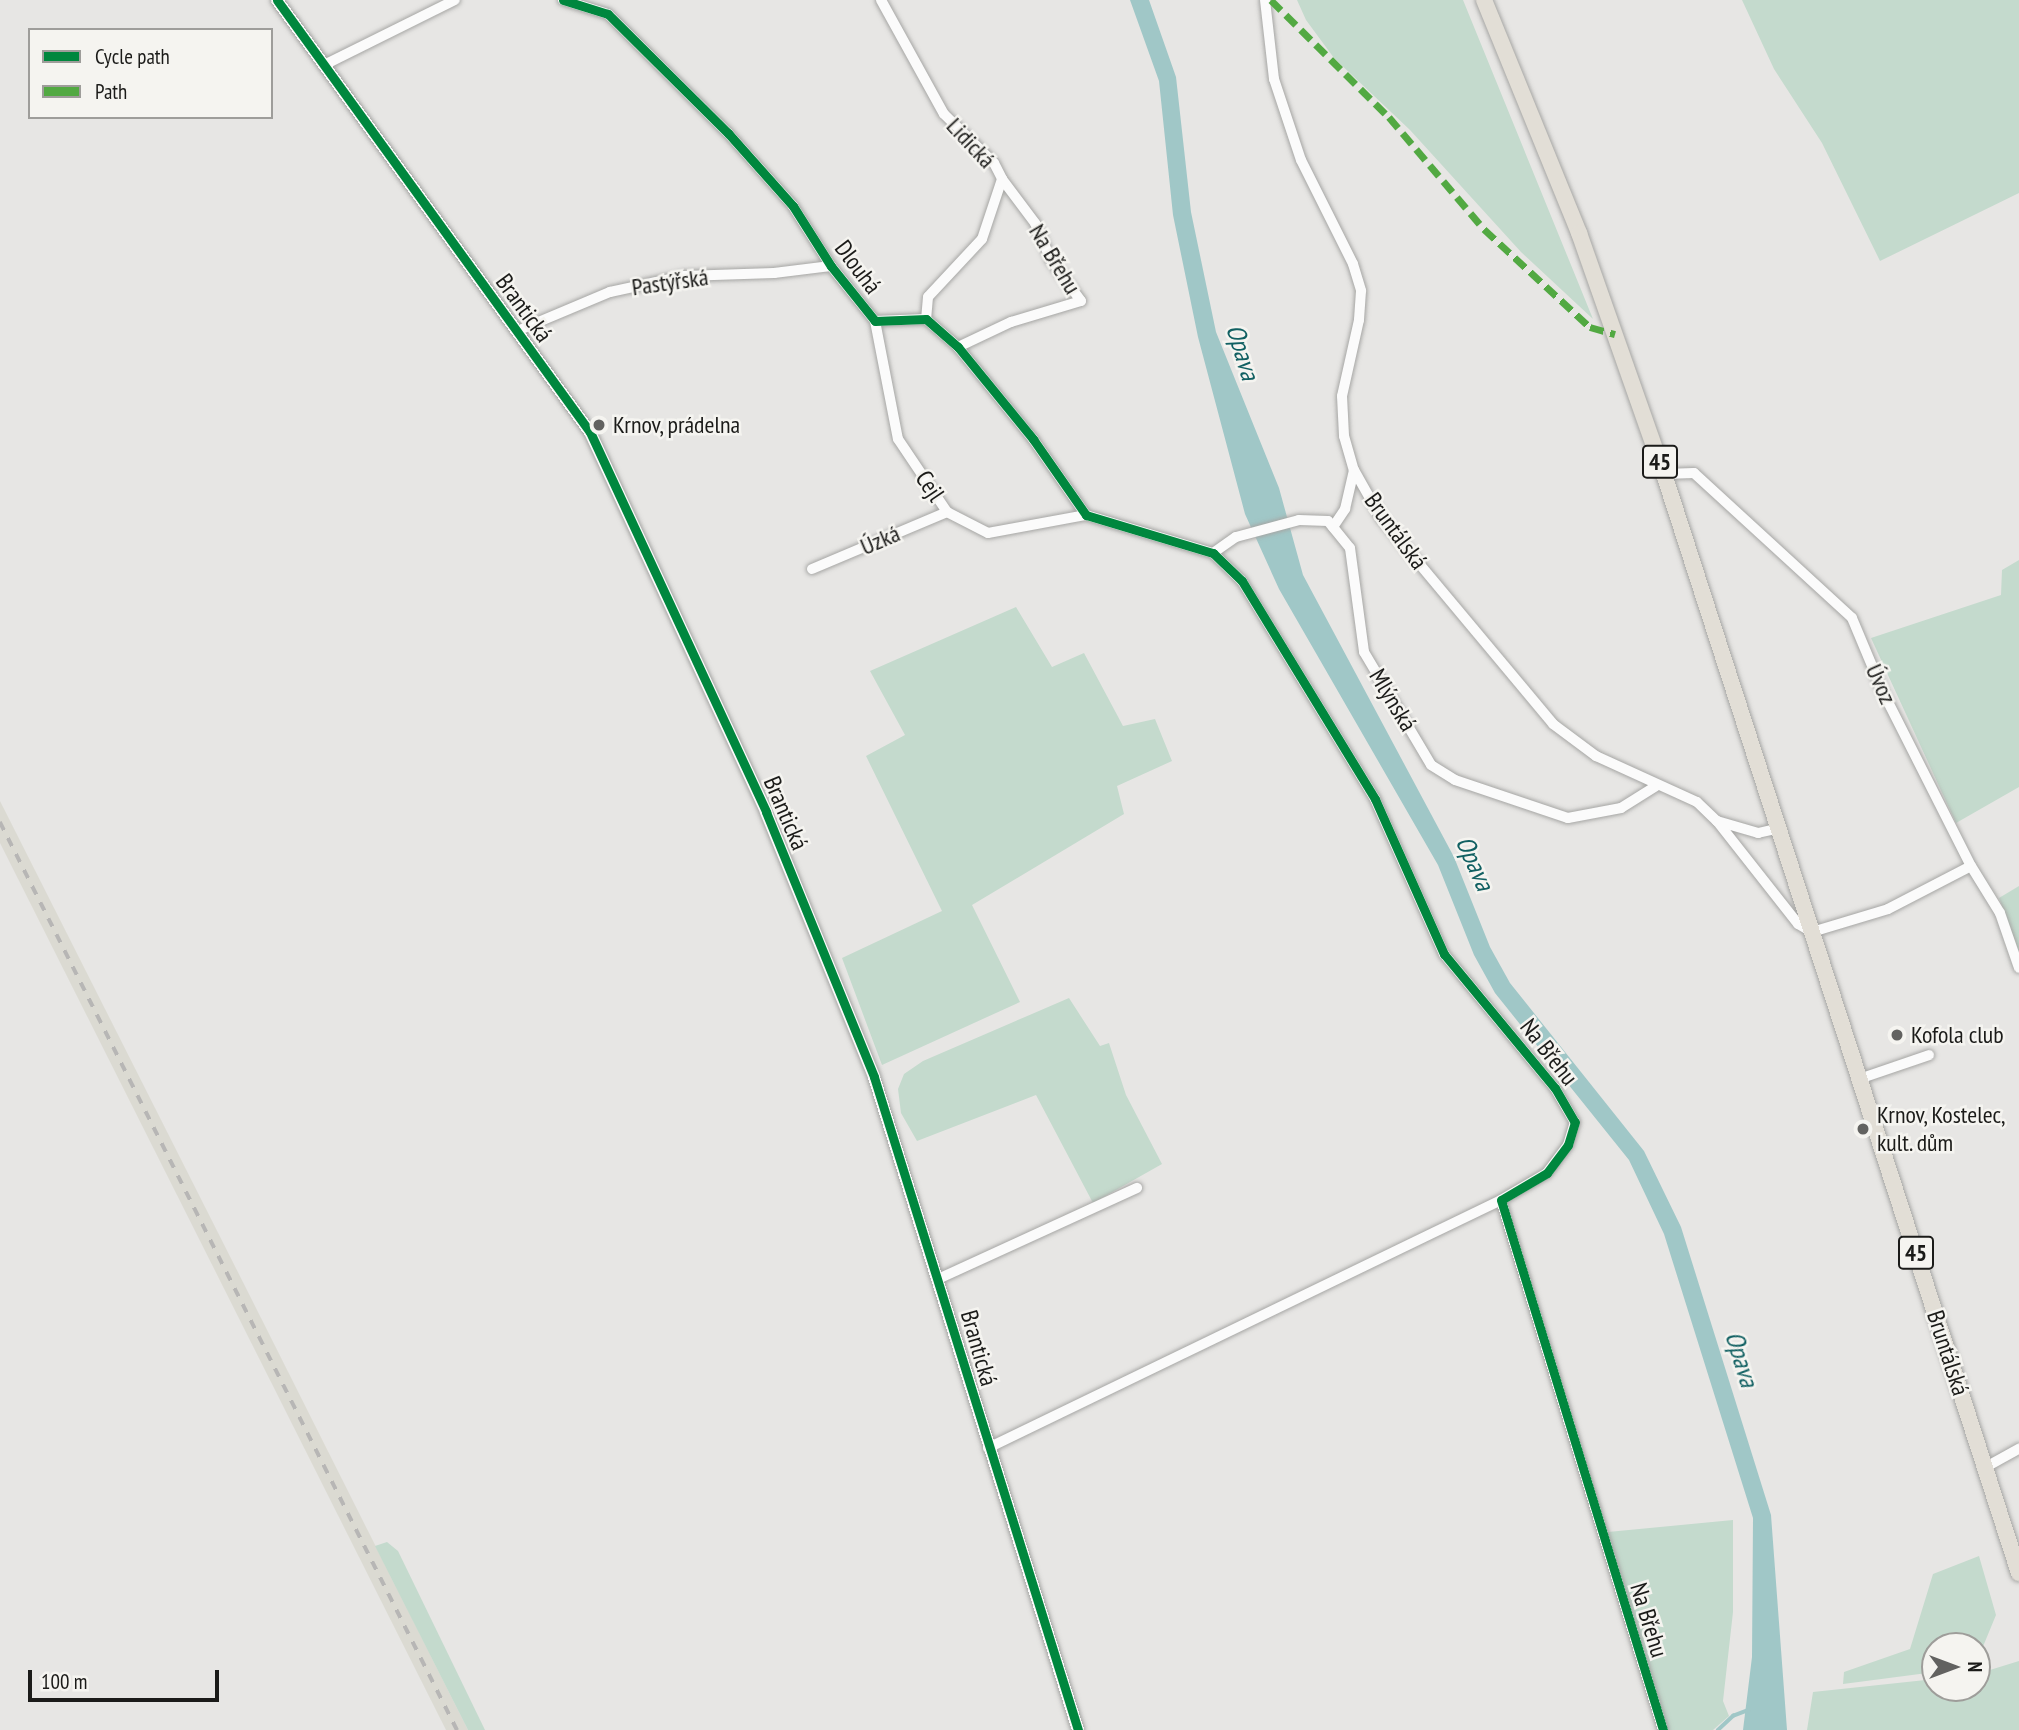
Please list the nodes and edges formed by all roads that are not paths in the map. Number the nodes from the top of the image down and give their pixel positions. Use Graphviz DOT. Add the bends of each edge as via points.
graph roads {
  1 [pos="277,0"];
  2 [pos="455,0"];
  3 [pos="564,0"];
  4 [pos="881,0"];
  5 [pos="1265,0"];
  6 [pos="1484,0"];
  7 [pos="324,65"];
  8 [pos="1002,179"];
  9 [pos="831,265"];
  10 [pos="926,319"];
  11 [pos="875,321"];
  12 [pos="517,331"];
  13 [pos="958,347"];
  14 [pos="1354,470"];
  15 [pos="1664,474"];
  16 [pos="947,512"];
  17 [pos="1086,515"];
  18 [pos="1333,527"];
  19 [pos="1213,553"];
  20 [pos="812,569"];
  21 [pos="1656,786"];
  22 [pos="1717,821"];
  23 [pos="1779,828"];
  24 [pos="1971,866"];
  25 [pos="1812,932"];
  26 [pos="2019,968"];
  27 [pos="1929,1055"];
  28 [pos="1859,1079"];
  29 [pos="1137,1188"];
  30 [pos="1501,1200"];
  31 [pos="938,1279"];
  32 [pos="988,1448"];
  33 [pos="2019,1449"];
  34 [pos="1986,1467"];
  35 [pos="2019,1573"];
  36 [pos="1078,1730"];
  37 [pos="1663,1730"];
  1 -- 7 [label="street, Brantická"];
  2 -- 7 [label="street"];
  3 -- 9 [label="street, Dlouhá" via="608,15 728,133 793,206"];
  4 -- 8 [label="street, Lidická" via="944,114 994,163"];
  5 -- 14 [label="street, Bruntálská" via="1274,79 1301,160 1353,264 1361,291 1342,396 1344,436"];
  6 -- 15 [label="main road, Bruntálská / 45" via="1579,233"];
  7 -- 12 [label="street, Brantická"];
  8 -- 10 [label="street, Lidická" via="982,239 928,297"];
  8 -- 13 [label="street, Na Břehu" via="1035,223 1051,260 1081,302 1011,322"];
  9 -- 11 [label="street, Dlouhá"];
  9 -- 12 [label="street, Pastýřská" via="774,273 684,276 610,292"];
  10 -- 11 [label="street, Dlouhá"];
  10 -- 13 [label="street"];
  11 -- 16 [label="street, Cejl" via="898,439"];
  12 -- 31 [label="street, Brantická" via="590,432 766,812 874,1077"];
  13 -- 17 [label="street" via="1033,439"];
  14 -- 18 [label="street" via="1345,509"];
  14 -- 21 [label="street, Bruntálská" via="1381,518 1553,724 1596,756"];
  15 -- 23 [label="main road, Bruntálská / 45"];
  15 -- 24 [label="street, Úvoz" via="1694,473 1852,618 1883,692"];
  16 -- 17 [label="street, Cejl" via="988,533"];
  16 -- 20 [label="street, Úzká"];
  17 -- 19 [label="street" via="1167,543"];
  18 -- 19 [label="street" via="1328,521 1299,520 1236,537"];
  18 -- 21 [label="street, Mlýnská" via="1350,548 1364,652 1431,765 1455,780 1568,818 1620,808"];
  19 -- 30 [label="street, Na Břehu" via="1242,581 1375,799 1444,954 1555,1087 1575,1122 1568,1145 1548,1173"];
  21 -- 22 [label="street, Bruntálská" via="1697,802"];
  22 -- 23 [label="street, Bruntálská" via="1758,833"];
  22 -- 25 [label="street, Bruntálská" via="1798,924"];
  23 -- 25 [label="main road, Bruntálská / 45"];
  24 -- 25 [label="street" via="1888,909"];
  24 -- 26 [label="street, Úvoz" via="2000,913"];
  25 -- 28 [label="main road, Bruntálská / 45"];
  27 -- 28 [label="street"];
  28 -- 34 [label="main road, Bruntálská / 45"];
  29 -- 31 [label="street"];
  30 -- 32 [label="street"];
  30 -- 37 [label="street, Na Břehu"];
  31 -- 32 [label="street, Brantická"];
  32 -- 36 [label="street, Brantická"];
  33 -- 34 [label="street"];
  34 -- 35 [label="main road, Bruntálská / 45"];
}
